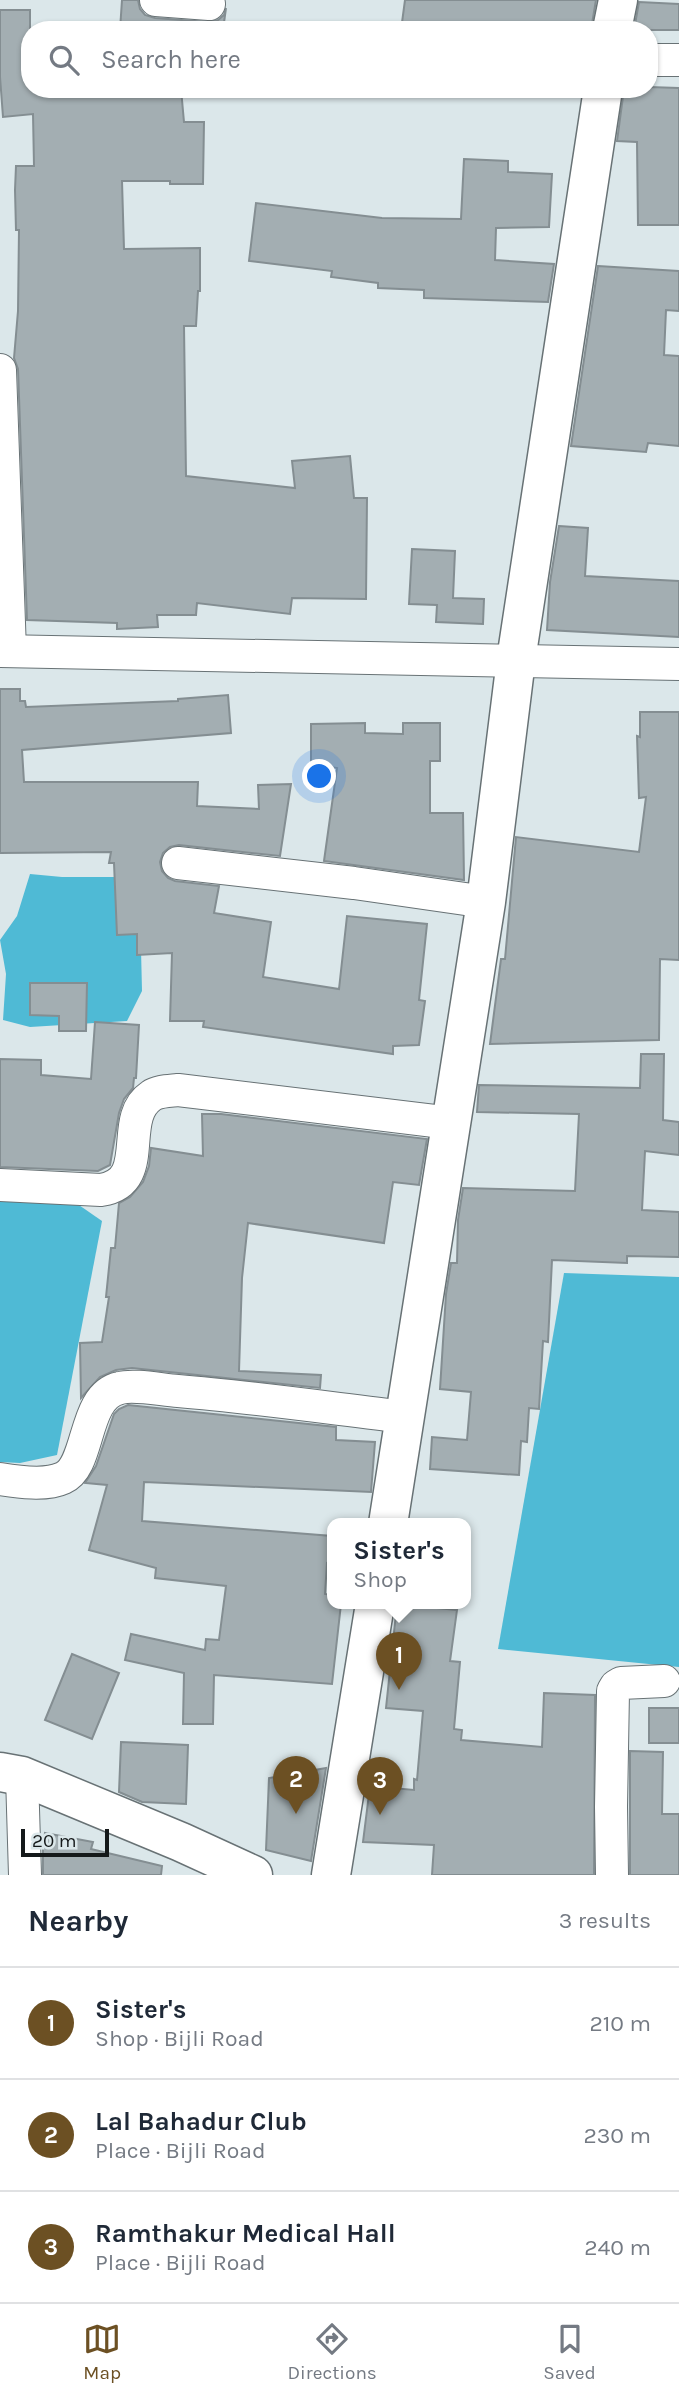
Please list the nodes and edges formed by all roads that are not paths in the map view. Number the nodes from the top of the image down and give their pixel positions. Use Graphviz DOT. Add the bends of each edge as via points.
graph roads {
  1 [pos="156,0"];
  2 [pos="618,0"];
  3 [pos="209,4"];
  4 [pos="614,21"];
  5 [pos="658,60"];
  6 [pos="679,60"];
  7 [pos="602,98"];
  8 [pos="0,370"];
  9 [pos="5,651"];
  10 [pos="516,660"];
  11 [pos="679,664"];
  12 [pos="178,863"];
  13 [pos="486,902"];
  14 [pos="452,1123"];
  15 [pos="0,1185"];
  16 [pos="405,1417"];
  17 [pos="0,1479"];
  18 [pos="389,1518"];
  19 [pos="374,1609"];
  20 [pos="664,1681"];
  21 [pos="11,1774"];
  22 [pos="25,1875"];
  23 [pos="253,1875"];
  24 [pos="331,1875"];
  25 [pos="612,1875"];
  1 -- 3 [label="street"];
  2 -- 4 [label="street"];
  5 -- 6 [label="street"];
  7 -- 10 [label="street"];
  8 -- 9 [label="street"];
  9 -- 10 [label="street"];
  10 -- 11 [label="street"];
  10 -- 13 [label="street"];
  12 -- 13 [label="street"];
  13 -- 14 [label="street"];
  14 -- 15 [label="street" via="177,1090 162,1092 150,1097 138,1116 128,1173 114,1188"];
  14 -- 16 [label="street"];
  16 -- 17 [label="street" via="122,1387 107,1392 98,1404 75,1465 65,1478 47,1482"];
  16 -- 18 [label="street"];
  19 -- 24 [label="street"];
  20 -- 25 [label="street" via="621,1683 613,1691"];
  21 -- 22 [label="street"];
  21 -- 23 [label="street"];
}
